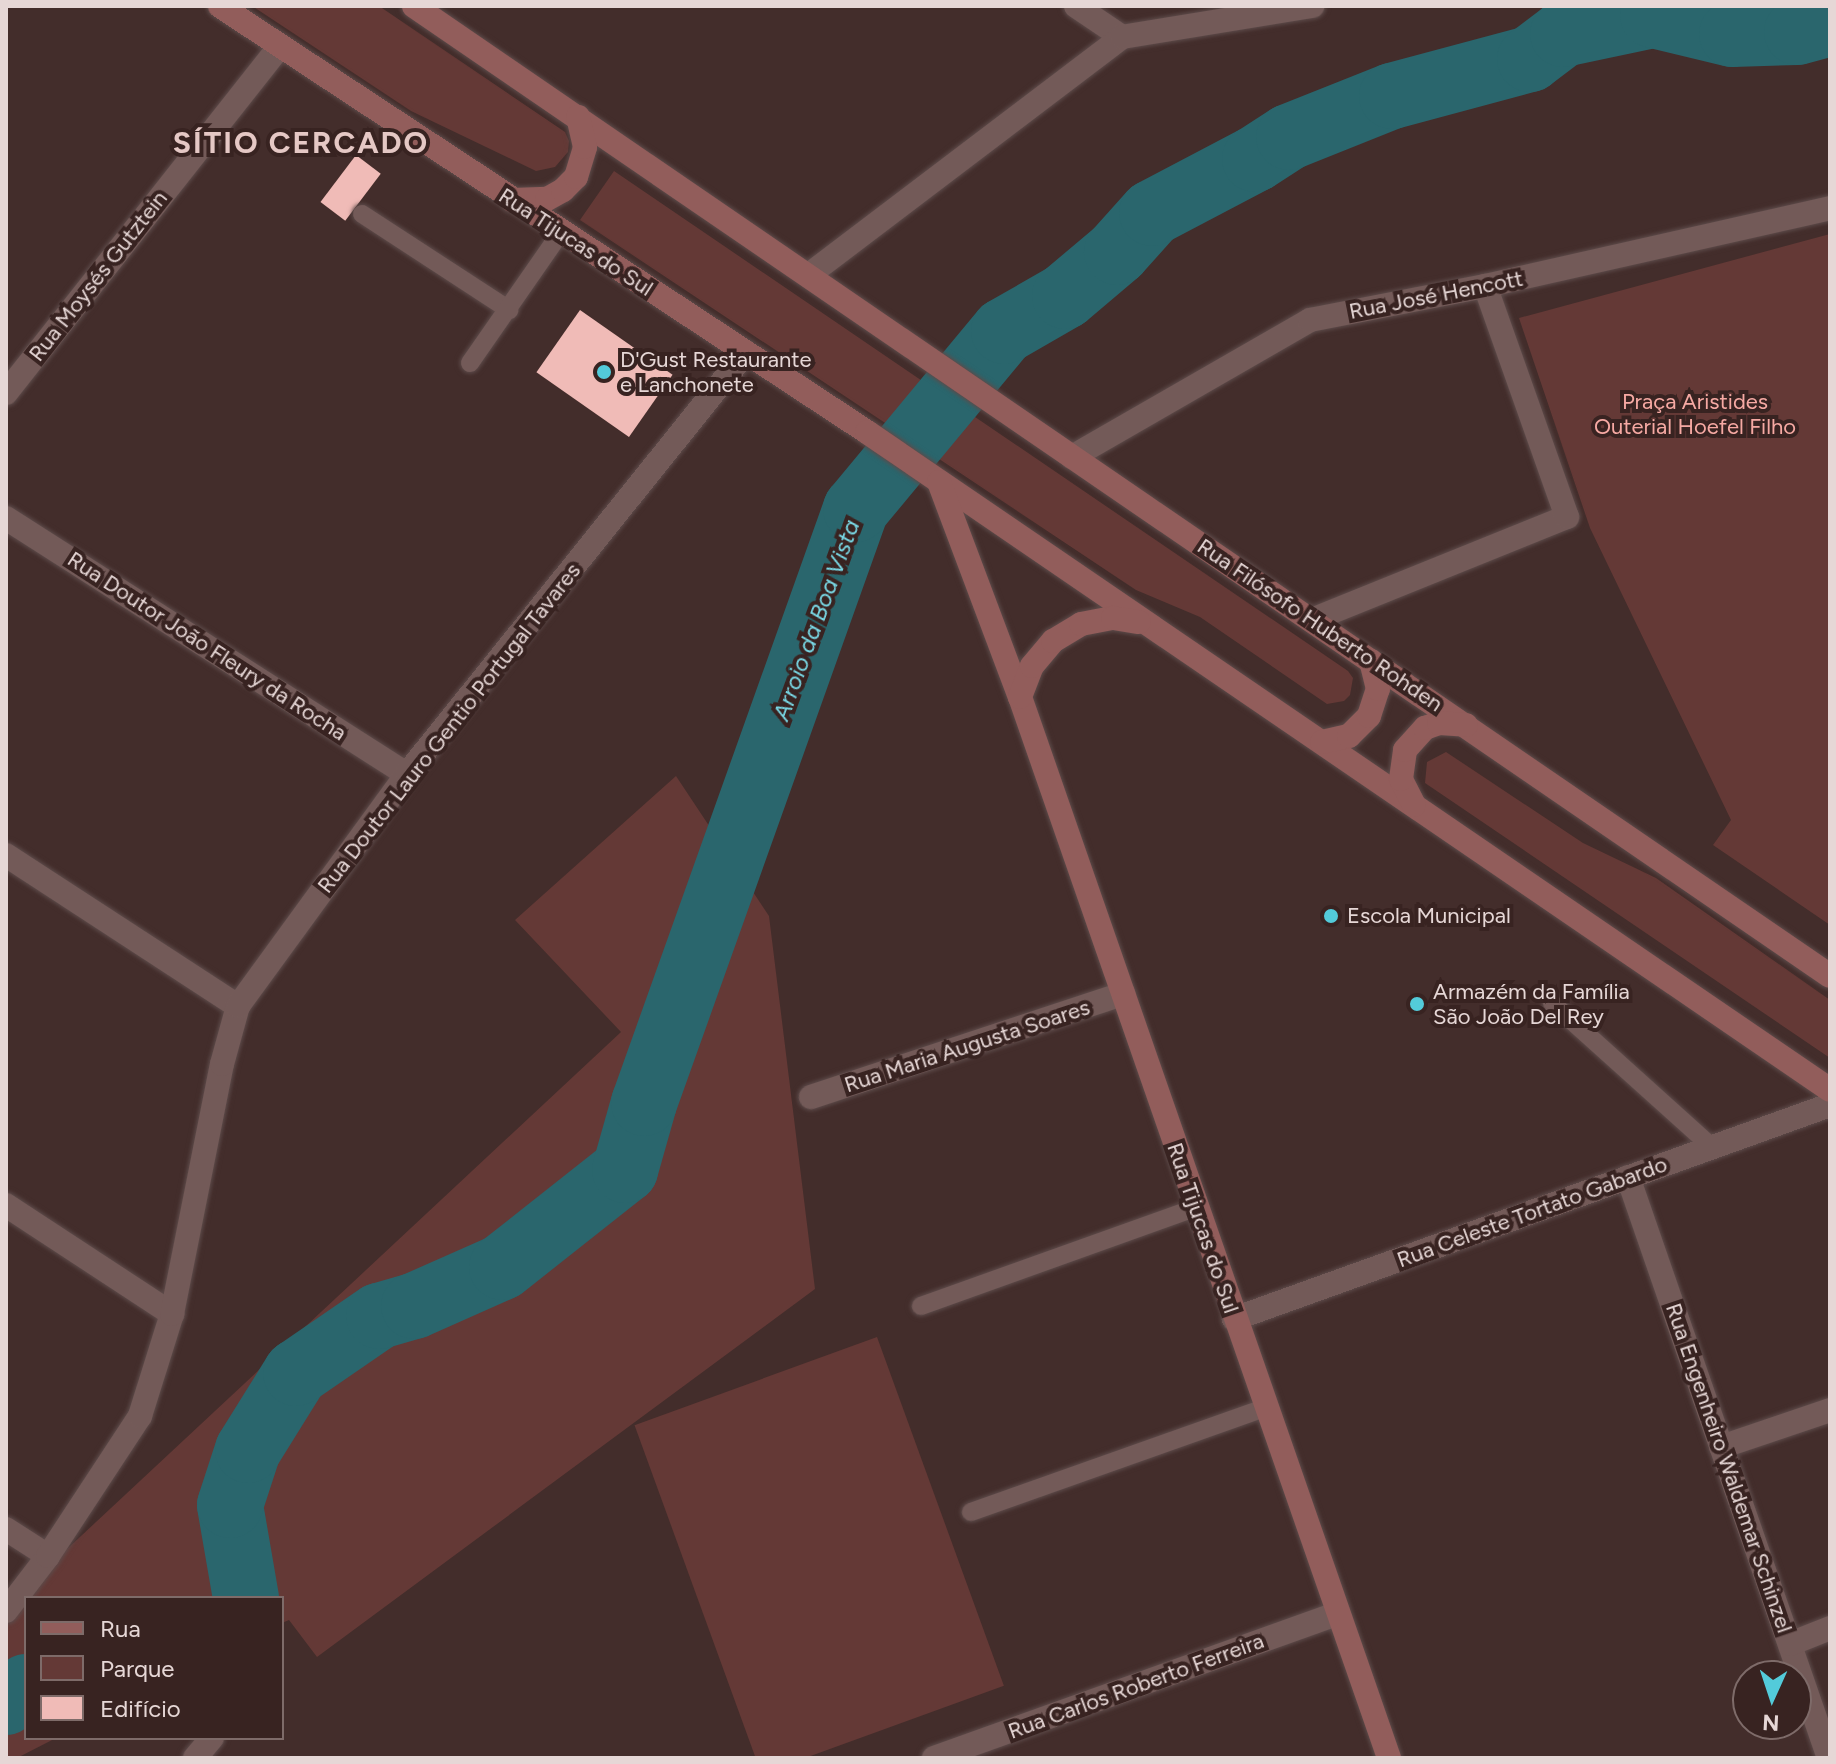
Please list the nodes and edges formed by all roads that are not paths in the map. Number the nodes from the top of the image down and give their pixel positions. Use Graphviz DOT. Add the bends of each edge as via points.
graph roads {
  1 [pos="220,6"];
  2 [pos="414,6"];
  3 [pos="1076,6"];
  4 [pos="1312,6"];
  5 [pos="1122,37"];
  6 [pos="279,47"];
  7 [pos="578,117"];
  8 [pos="512,200"];
  9 [pos="1830,208"];
  10 [pos="362,214"];
  11 [pos="561,232"];
  12 [pos="810,274"];
  13 [pos="1485,286"];
  14 [pos="509,310"];
  15 [pos="746,352"];
  16 [pos="470,363"];
  17 [pos="6,393"];
  18 [pos="1072,457"];
  19 [pos="936,480"];
  20 [pos="6,518"];
  21 [pos="1312,620"];
  22 [pos="1146,623"];
  23 [pos="1371,661"];
  24 [pos="1020,697"];
  25 [pos="1468,726"];
  26 [pos="1322,742"];
  27 [pos="407,774"];
  28 [pos="1414,805"];
  29 [pos="6,855"];
  30 [pos="1830,976"];
  31 [pos="1123,994"];
  32 [pos="1552,1003"];
  33 [pos="238,1006"];
  34 [pos="1830,1090"];
  35 [pos="811,1097"];
  36 [pos="1830,1105"];
  37 [pos="1712,1147"];
  38 [pos="1628,1177"];
  39 [pos="6,1205"];
  40 [pos="1195,1208"];
  41 [pos="921,1306"];
  42 [pos="172,1314"];
  43 [pos="1234,1319"];
  44 [pos="1265,1408"];
  45 [pos="1830,1410"];
  46 [pos="1721,1447"];
  47 [pos="971,1512"];
  48 [pos="6,1529"];
  49 [pos="48,1556"];
  50 [pos="6,1611"];
  51 [pos="1338,1613"];
  52 [pos="1830,1628"];
  53 [pos="1790,1644"];
  54 [pos="210,1740"];
  55 [pos="195,1758"];
  56 [pos="934,1758"];
  57 [pos="1389,1758"];
  58 [pos="1829,1758"];
  1 -- 6 [label="main road, Rua Tijucas do Sul"];
  2 -- 7 [label="main road"];
  3 -- 5 [label="street"];
  4 -- 5 [label="street"];
  5 -- 12 [label="street"];
  6 -- 8 [label="main road, Rua Tijucas do Sul"];
  6 -- 17 [label="street, Rua Moysés Gutztein"];
  7 -- 8 [label="main road" via="585,147 576,177 547,199"];
  7 -- 12 [label="main road"];
  8 -- 11 [label="main road, Rua Tijucas do Sul"];
  9 -- 13 [label="street, Rua José Hencott"];
  10 -- 14 [label="lane"];
  11 -- 14 [label="lane"];
  11 -- 15 [label="main road, Rua Tijucas do Sul"];
  12 -- 18 [label="main road, Rua Filósofo Huberto Rohden"];
  13 -- 18 [label="street, Rua José Hencott" via="1310,320"];
  13 -- 21 [label="street" via="1567,517"];
  14 -- 16 [label="lane"];
  15 -- 19 [label="main road, Rua Tijucas do Sul"];
  15 -- 27 [label="street, Rua Doutor Lauro Gentio Portugal Tavares"];
  18 -- 21 [label="main road, Rua Filósofo Huberto Rohden"];
  19 -- 22 [label="main road"];
  19 -- 24 [label="main road, Rua Tijucas do Sul"];
  20 -- 27 [label="street, Rua Doutor João Fleury da Rocha"];
  21 -- 23 [label="main road, Rua Filósofo Huberto Rohden"];
  22 -- 24 [label="main road" via="1113,618 1081,624 1039,657"];
  22 -- 26 [label="main road"];
  23 -- 25 [label="main road, Rua Filósofo Huberto Rohden"];
  23 -- 26 [label="main road" via="1378,689 1369,716 1349,736"];
  24 -- 31 [label="main road, Rua Tijucas do Sul"];
  25 -- 28 [label="main road" via="1454,722 1425,728 1405,750 1401,779"];
  25 -- 30 [label="main road, Rua Filósofo Huberto Rohden"];
  26 -- 28 [label="main road"];
  27 -- 33 [label="street, Rua Doutor Lauro Gentio Portugal Tavares"];
  28 -- 34 [label="main road"];
  29 -- 33 [label="street"];
  31 -- 35 [label="street, Rua Maria Augusta Soares"];
  31 -- 40 [label="main road, Rua Tijucas do Sul"];
  32 -- 37 [label="lane"];
  33 -- 42 [label="street, Rua Doutor Lauro Gentio Portugal Tavares"];
  36 -- 37 [label="street, Rua Celeste Tortato Gabardo"];
  37 -- 38 [label="street, Rua Celeste Tortato Gabardo"];
  38 -- 43 [label="street, Rua Celeste Tortato Gabardo"];
  38 -- 46 [label="street, Rua Engenheiro Waldemar Schinzel"];
  39 -- 42 [label="street"];
  40 -- 41 [label="lane"];
  40 -- 43 [label="main road, Rua Tijucas do Sul"];
  42 -- 49 [label="street, Rua Doutor Lauro Gentio Portugal Tavares" via="140,1416"];
  43 -- 44 [label="main road, Rua Tijucas do Sul"];
  44 -- 47 [label="lane"];
  44 -- 51 [label="main road, Rua Tijucas do Sul"];
  45 -- 46 [label="street"];
  46 -- 53 [label="street, Rua Engenheiro Waldemar Schinzel"];
  48 -- 49 [label="street"];
  49 -- 50 [label="street, Rua Doutor Lauro Gentio Portugal Tavares"];
  51 -- 56 [label="street, Rua Carlos Roberto Ferreira"];
  51 -- 57 [label="main road, Rua Tijucas do Sul"];
  52 -- 53 [label="street"];
  53 -- 58 [label="street, Rua Engenheiro Waldemar Schinzel"];
  54 -- 55 [label="street"];
}
